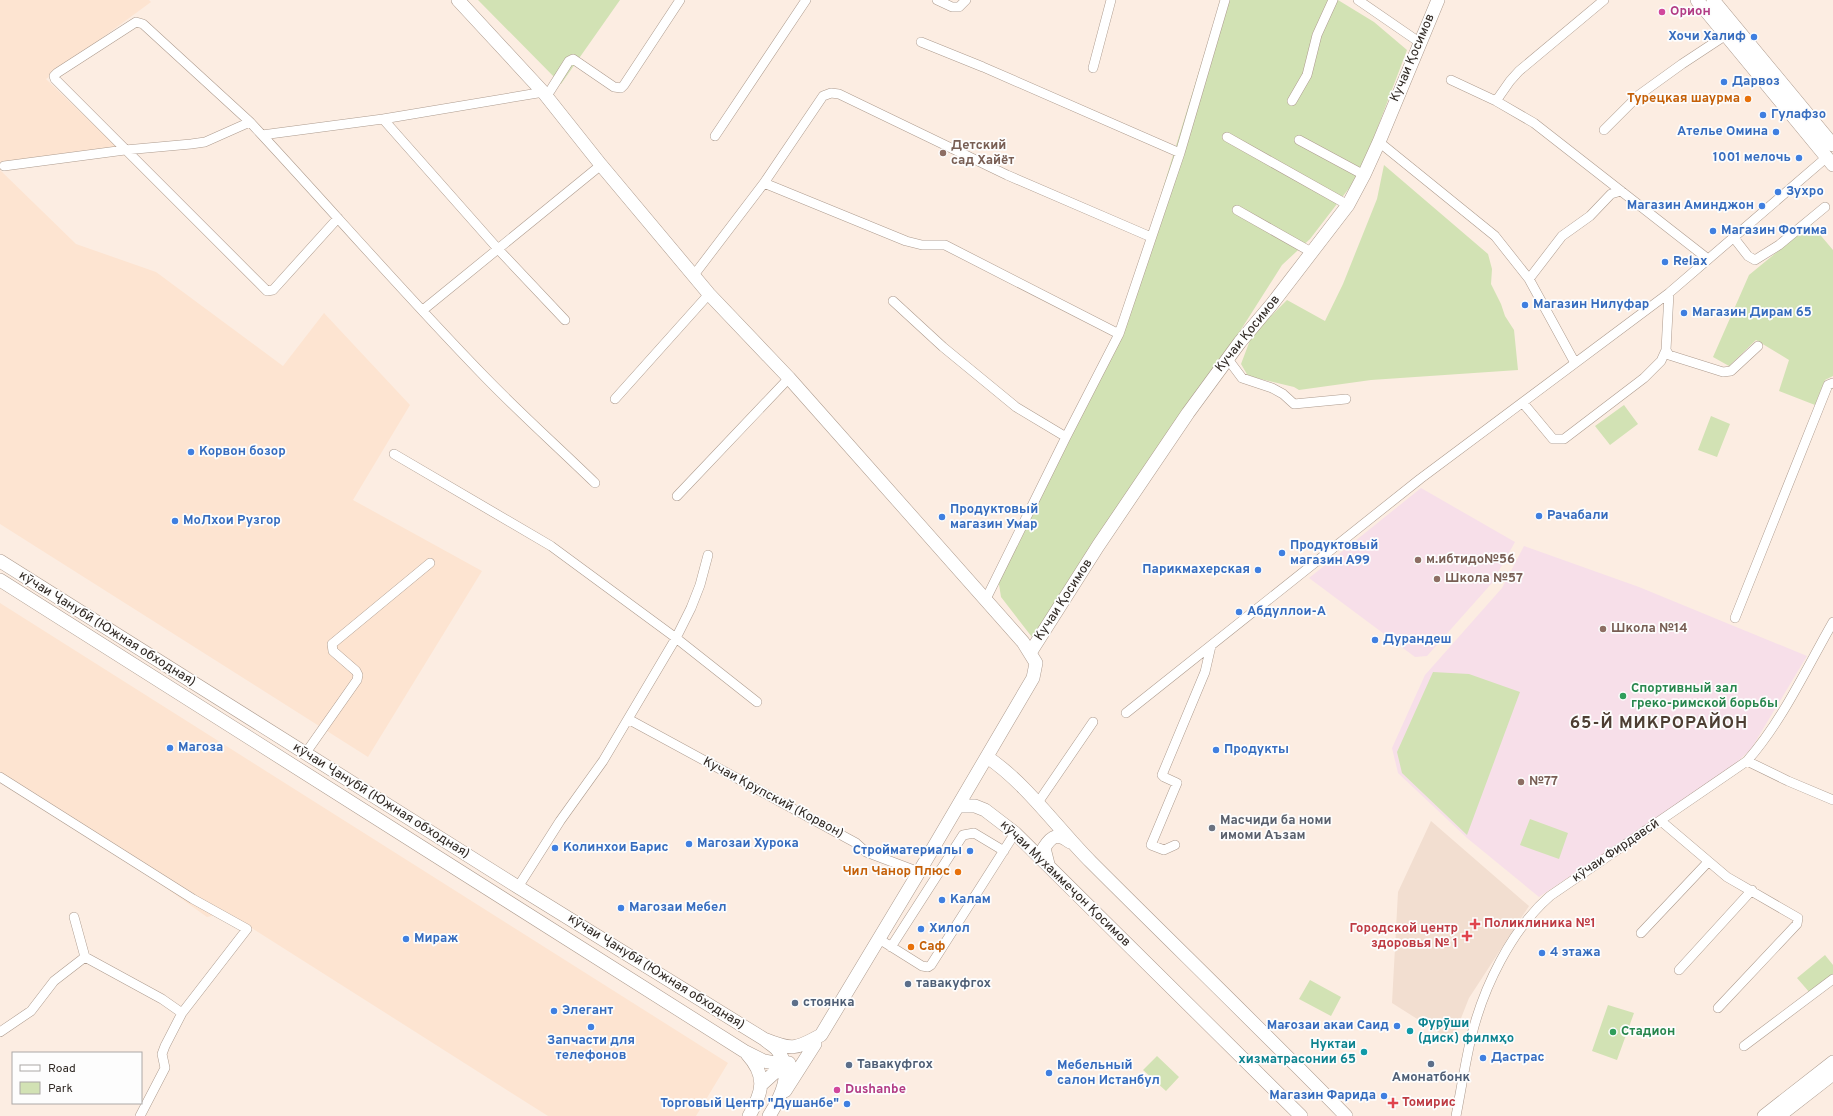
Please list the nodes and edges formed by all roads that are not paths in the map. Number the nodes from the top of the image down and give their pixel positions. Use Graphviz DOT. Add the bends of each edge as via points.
graph roads {
  1 [pos="458,0"];
  2 [pos="680,0"];
  3 [pos="806,0"];
  4 [pos="937,0"];
  5 [pos="966,0"];
  6 [pos="1111,0"];
  7 [pos="1225,0"];
  8 [pos="1333,0"];
  9 [pos="1358,0"];
  10 [pos="1438,0"];
  11 [pos="1604,0"];
  12 [pos="1696,0"];
  13 [pos="1713,0"];
  14 [pos="1726,35"];
  15 [pos="921,42"];
  16 [pos="1419,42"];
  17 [pos="1093,68"];
  18 [pos="1451,80"];
  19 [pos="543,92"];
  20 [pos="1292,101"];
  21 [pos="1496,101"];
  22 [pos="383,119"];
  23 [pos="250,122"];
  24 [pos="1604,130"];
  25 [pos="262,135"];
  26 [pos="715,136"];
  27 [pos="1227,138"];
  28 [pos="1298,140"];
  29 [pos="1379,142"];
  30 [pos="1833,144"];
  31 [pos="125,150"];
  32 [pos="1180,154"];
  33 [pos="1830,161"];
  34 [pos="4,166"];
  35 [pos="602,166"];
  36 [pos="1364,175"];
  37 [pos="764,183"];
  38 [pos="1621,191"];
  39 [pos="1348,205"];
  40 [pos="1825,207"];
  41 [pos="1237,210"];
  42 [pos="338,218"];
  43 [pos="1151,237"];
  44 [pos="1734,238"];
  45 [pos="498,249"];
  46 [pos="1313,253"];
  47 [pos="1708,259"];
  48 [pos="694,275"];
  49 [pos="1529,279"];
  50 [pos="1669,293"];
  51 [pos="709,294"];
  52 [pos="893,301"];
  53 [pos="423,310"];
  54 [pos="564,320"];
  55 [pos="1119,334"];
  56 [pos="1758,346"];
  57 [pos="1666,350"];
  58 [pos="1228,358"];
  59 [pos="1575,364"];
  60 [pos="789,378"];
  61 [pos="1833,383"];
  62 [pos="615,399"];
  63 [pos="1346,399"];
  64 [pos="1523,402"];
  65 [pos="1066,437"];
  66 [pos="394,454"];
  67 [pos="595,483"];
  68 [pos="677,496"];
  69 [pos="708,555"];
  70 [pos="0,561"];
  71 [pos="430,563"];
  72 [pos="0,580"];
  73 [pos="985,602"];
  74 [pos="1735,618"];
  75 [pos="1833,622"];
  76 [pos="676,638"];
  77 [pos="1211,646"];
  78 [pos="1030,653"];
  79 [pos="757,702"];
  80 [pos="1126,713"];
  81 [pos="628,719"];
  82 [pos="1092,722"];
  83 [pos="305,754"];
  84 [pos="987,758"];
  85 [pos="1747,761"];
  86 [pos="0,777"];
  87 [pos="1833,800"];
  88 [pos="1037,804"];
  89 [pos="959,806"];
  90 [pos="1661,821"];
  91 [pos="1015,833"];
  92 [pos="1072,843"];
  93 [pos="1175,845"];
  94 [pos="1004,851"];
  95 [pos="1708,862"];
  96 [pos="1048,864"];
  97 [pos="920,872"];
  98 [pos="518,887"];
  99 [pos="1752,890"];
  100 [pos="74,917"];
  101 [pos="1641,933"];
  102 [pos="879,939"];
  103 [pos="891,947"];
  104 [pos="85,957"];
  105 [pos="1680,970"];
  106 [pos="1833,979"];
  107 [pos="1718,1008"];
  108 [pos="182,1013"];
  109 [pos="0,1032"];
  110 [pos="764,1039"];
  111 [pos="818,1039"];
  112 [pos="1744,1046"];
  113 [pos="744,1051"];
  114 [pos="1833,1062"];
  115 [pos="785,1065"];
  116 [pos="1833,1074"];
  117 [pos="762,1084"];
  118 [pos="778,1102"];
  119 [pos="140,1116"];
  120 [pos="749,1116"];
  121 [pos="769,1116"];
  122 [pos="1301,1116"];
  123 [pos="1346,1116"];
  124 [pos="1456,1116"];
  125 [pos="1764,1116"];
  126 [pos="1779,1116"];
  1 -- 19 [label="street"];
  2 -- 19 [label="street" via="624,86 614,86 573,59 550,91"];
  3 -- 26 [label="street"];
  4 -- 5 [label="street" via="952,7 959,7"];
  6 -- 17 [label="street"];
  7 -- 32 [label="street"];
  8 -- 20 [label="street" via="1317,35 1307,75"];
  9 -- 16 [label="street"];
  10 -- 16 [label="street, Кучаи Қосимов"];
  11 -- 21 [label="street" via="1519,71"];
  12 -- 14 [label="street"];
  13 -- 30 [label="street"];
  14 -- 24 [label="street" via="1639,95"];
  14 -- 33 [label="street"];
  15 -- 32 [label="street"];
  16 -- 29 [label="street, Кучаи Қосимов"];
  18 -- 21 [label="street"];
  19 -- 22 [label="street"];
  19 -- 35 [label="street"];
  21 -- 38 [label="street" via="1534,123"];
  22 -- 25 [label="street"];
  22 -- 45 [label="street"];
  23 -- 25 [label="street"];
  23 -- 31 [label="street" via="205,142"];
  23 -- 31 [label="street" via="143,24 136,22 54,76 55,80"];
  25 -- 42 [label="street"];
  27 -- 39 [label="street"];
  28 -- 36 [label="street"];
  29 -- 36 [label="street, Кучаи Қосимов"];
  29 -- 49 [label="street" via="1495,236"];
  31 -- 34 [label="street"];
  31 -- 42 [label="street" via="267,291 273,290"];
  32 -- 43 [label="street"];
  33 -- 44 [label="street"];
  35 -- 45 [label="street"];
  35 -- 48 [label="street"];
  36 -- 39 [label="street, Кучаи Қосимов"];
  37 -- 43 [label="street" via="824,96 831,93 839,94 1007,175"];
  37 -- 48 [label="street"];
  37 -- 55 [label="street" via="906,241 922,245 945,245"];
  38 -- 47 [label="street"];
  38 -- 49 [label="street" via="1611,194 1590,216 1562,236"];
  39 -- 46 [label="street, Кучаи Қосимов"];
  40 -- 44 [label="street" via="1779,245 1755,260 1748,256"];
  41 -- 46 [label="street"];
  42 -- 53 [label="street"];
  43 -- 55 [label="street"];
  44 -- 47 [label="street"];
  45 -- 53 [label="street"];
  45 -- 54 [label="street"];
  46 -- 58 [label="street, Кучаи Қосимов"];
  47 -- 50 [label="street"];
  48 -- 51 [label="street"];
  49 -- 59 [label="street"];
  50 -- 57 [label="street"];
  50 -- 59 [label="street"];
  51 -- 60 [label="street"];
  51 -- 62 [label="street"];
  52 -- 65 [label="street" via="1016,407"];
  53 -- 67 [label="street" via="487,379"];
  55 -- 65 [label="street"];
  56 -- 57 [label="street" via="1731,371 1723,372 1669,355"];
  57 -- 64 [label="street" via="1661,361 1644,378 1564,439 1553,439"];
  58 -- 63 [label="street" via="1242,378 1272,388 1294,404"];
  58 -- 78 [label="street, Кучаи Қосимов" via="1098,546"];
  59 -- 64 [label="street"];
  60 -- 68 [label="street"];
  60 -- 73 [label="street"];
  61 -- 74 [label="street" via="1828,386"];
  64 -- 77 [label="street" via="1420,479"];
  65 -- 73 [label="street"];
  66 -- 76 [label="street" via="551,546"];
  69 -- 76 [label="street" via="693,602"];
  70 -- 83 [label="street, кӯчаи Ҷанубӣ (Южная обходная)"];
  71 -- 83 [label="street" via="332,644 333,651 356,671 357,680"];
  72 -- 113 [label="street, кӯчаи Ҷанубӣ (Южная обходная)"];
  73 -- 78 [label="street" via="1023,642"];
  75 -- 85 [label="street, кӯчаи Фирдавсӣ" via="1784,710"];
  76 -- 79 [label="street"];
  76 -- 81 [label="street"];
  77 -- 80 [label="street"];
  77 -- 93 [label="street" via="1205,672 1162,775 1177,783 1151,845 1164,850"];
  78 -- 84 [label="street" via="1036,663 1033,678"];
  81 -- 97 [label="street, Кучаи Крупский (Корвон)" via="856,843 866,852"];
  81 -- 98 [label="street" via="603,761 560,821"];
  82 -- 88 [label="street"];
  83 -- 98 [label="street, кӯчаи Ҷанубӣ (Южная обходная)"];
  84 -- 88 [label="street" via="1020,785"];
  84 -- 89 [label="street"];
  85 -- 87 [label="street"];
  85 -- 90 [label="street, кӯчаи Фирдавсӣ"];
  86 -- 108 [label="street" via="193,899 247,929"];
  88 -- 92 [label="street"];
  89 -- 91 [label="street, кӯчаи Мухаммеҷон Қосимов" via="975,806 985,810"];
  89 -- 97 [label="street"];
  90 -- 95 [label="street"];
  90 -- 124 [label="street, кӯчаи Фирдавсӣ" via="1550,896 1528,918 1504,954 1483,1002 1472,1037"];
  91 -- 94 [label="street"];
  91 -- 96 [label="street, кӯчаи Мухаммеҷон Қосимов"];
  92 -- 96 [label="street" via="1055,836 1049,840 1044,848"];
  92 -- 123 [label="street"];
  94 -- 103 [label="street" via="974,833 963,835"];
  94 -- 103 [label="street" via="931,965 922,966"];
  95 -- 99 [label="street" via="1726,877"];
  95 -- 101 [label="street"];
  96 -- 122 [label="street, кӯчаи Мухаммеҷон Қосимов"];
  97 -- 102 [label="street"];
  98 -- 110 [label="street, кӯчаи Ҷанубӣ (Южная обходная)"];
  99 -- 105 [label="street"];
  99 -- 107 [label="street" via="1795,916 1798,921"];
  100 -- 104 [label="street"];
  102 -- 103 [label="street"];
  102 -- 111 [label="street"];
  104 -- 108 [label="street"];
  104 -- 109 [label="street" via="54,981 31,1011"];
  106 -- 112 [label="street"];
  108 -- 119 [label="street" via="162,1054 164,1068"];
  110 -- 111 [label="street" via="786,1048 800,1047"];
  110 -- 115 [label="street" via="778,1051"];
  111 -- 115 [label="street" via="799,1057"];
  111 -- 118 [label="street"];
  113 -- 115 [label="street" via="764,1060"];
  113 -- 117 [label="street" via="755,1063"];
  114 -- 125 [label="street"];
  115 -- 117 [label="street"];
  115 -- 118 [label="street" via="785,1083"];
  116 -- 126 [label="street"];
  117 -- 120 [label="street" via="759,1100"];
  118 -- 121 [label="street"];
}
